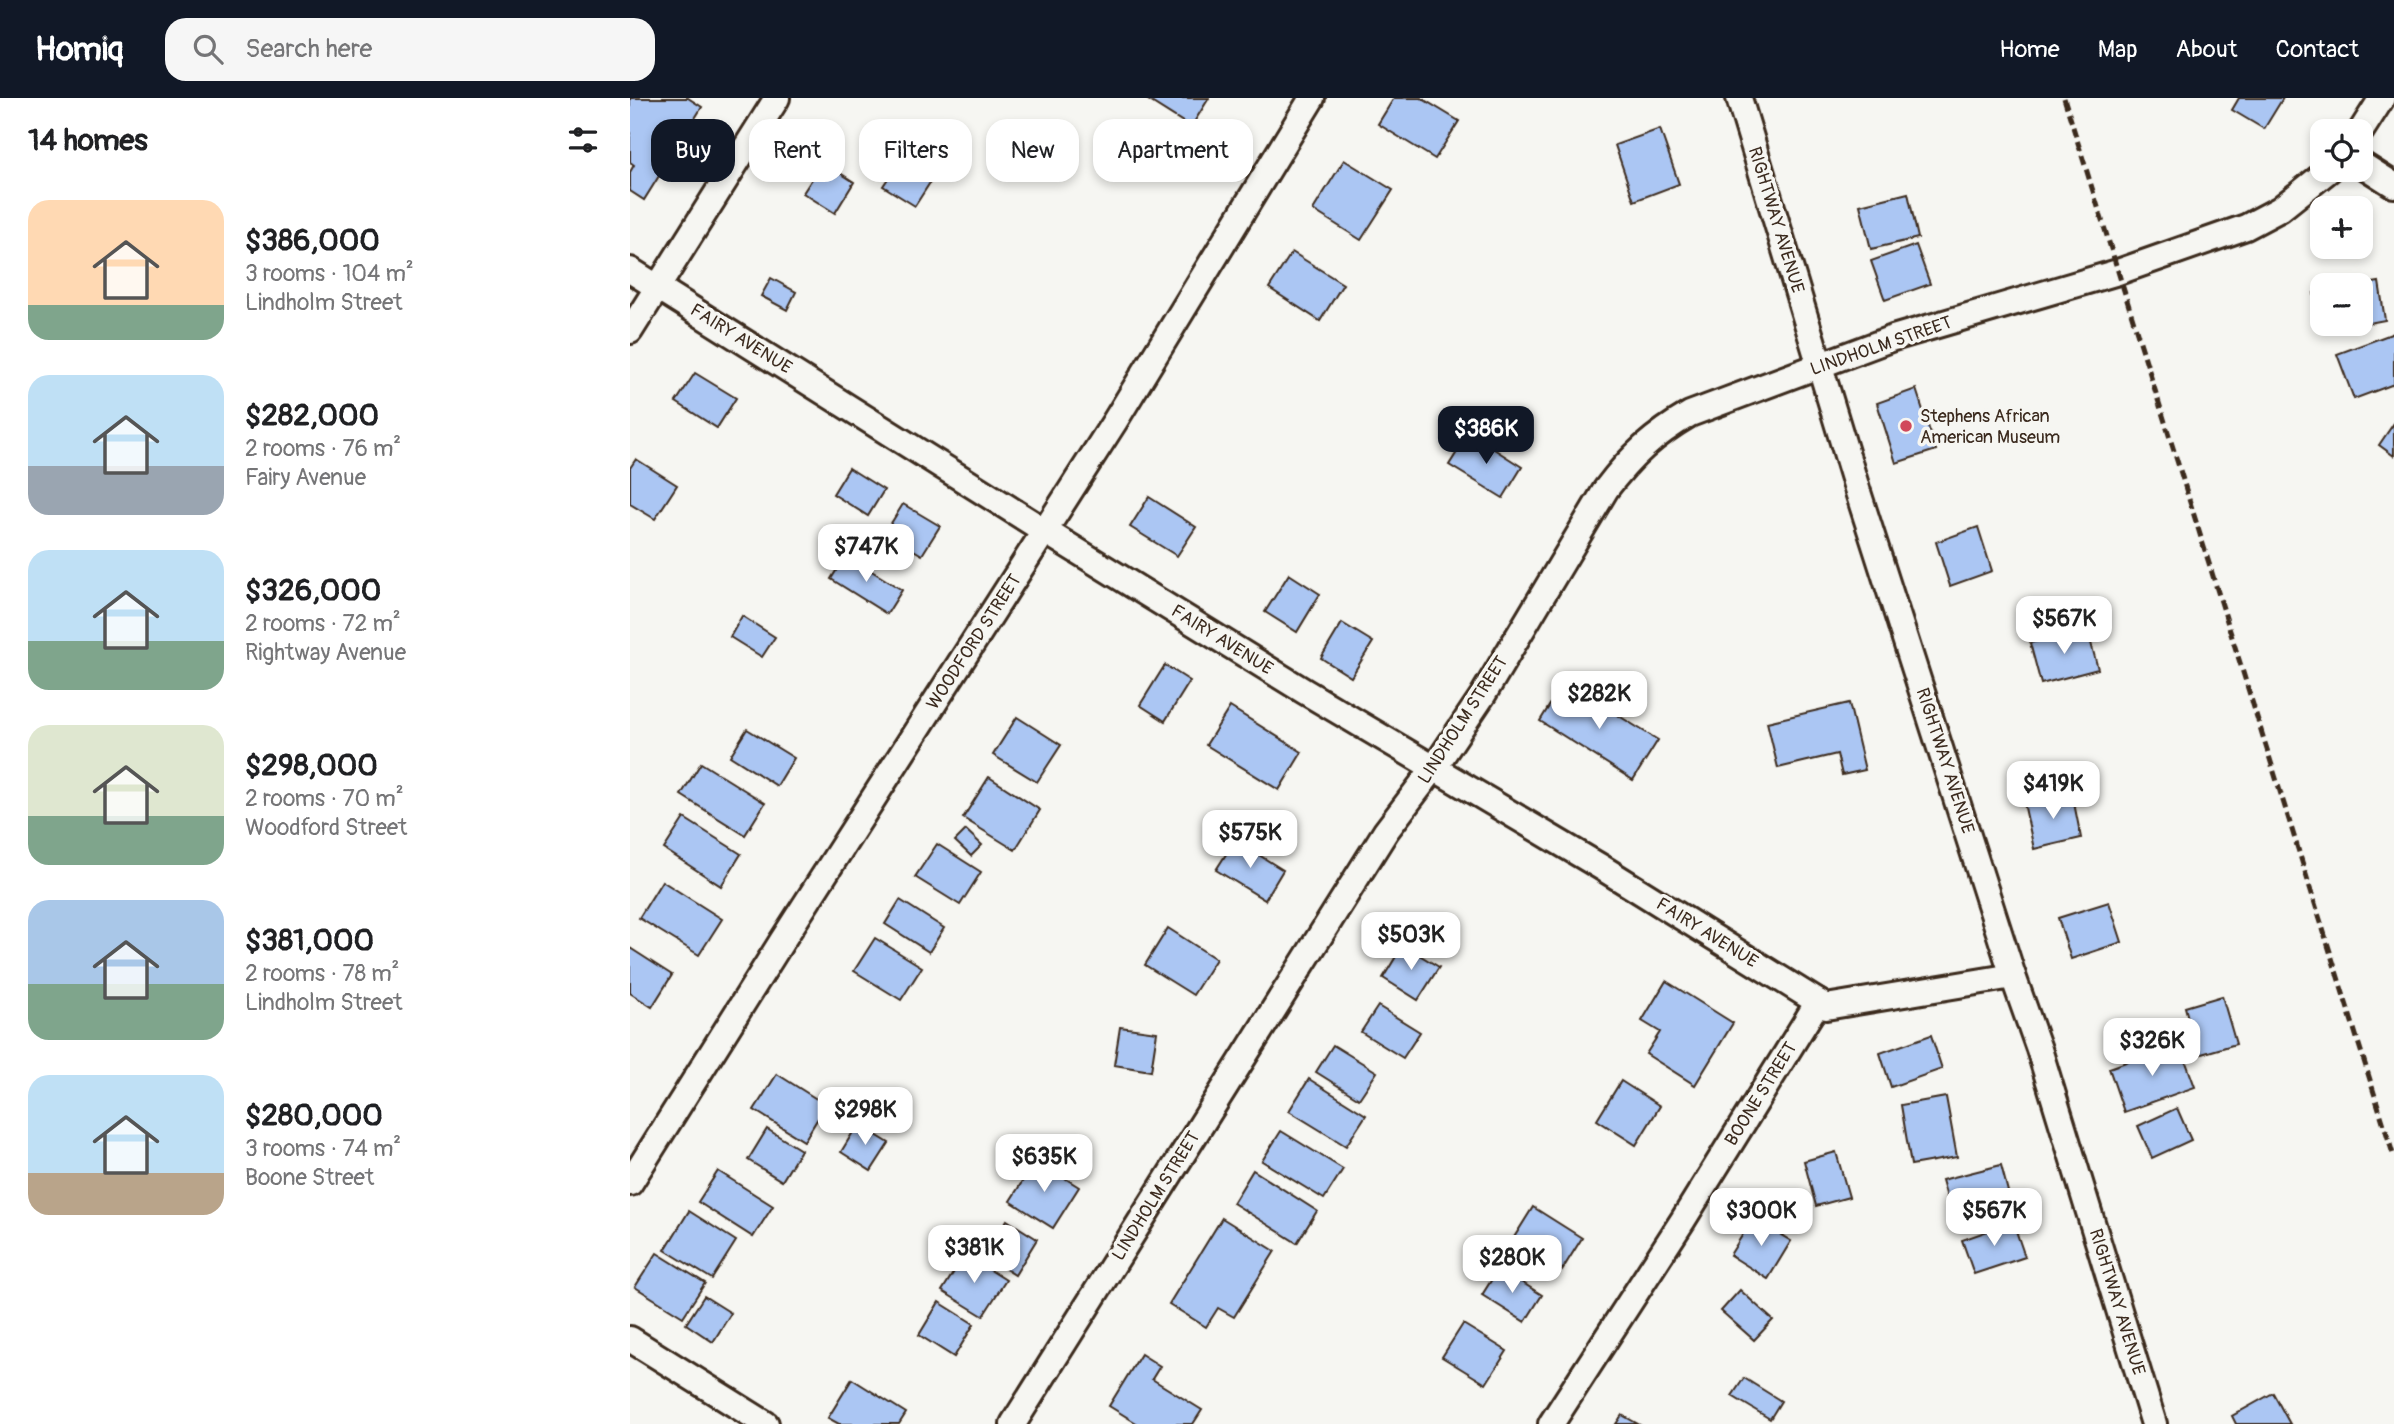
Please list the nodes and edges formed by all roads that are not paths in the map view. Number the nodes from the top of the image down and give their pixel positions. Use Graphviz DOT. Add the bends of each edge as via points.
graph roads {
  1 [pos="777,98"];
  2 [pos="1312,98"];
  3 [pos="1739,98"];
  4 [pos="2382,98"];
  5 [pos="2369,119"];
  6 [pos="2373,172"];
  7 [pos="2314,182"];
  8 [pos="2394,185"];
  9 [pos="630,270"];
  10 [pos="657,287"];
  11 [pos="630,331"];
  12 [pos="1820,366"];
  13 [pos="1045,531"];
  14 [pos="1434,768"];
  15 [pos="2013,976"];
  16 [pos="1818,1002"];
  17 [pos="630,1183"];
  18 [pos="630,1339"];
  19 [pos="766,1424"];
  20 [pos="1013,1424"];
  21 [pos="1551,1424"];
  22 [pos="2154,1424"];
  1 -- 10 [label="street"];
  2 -- 13 [label="street, WOODFORD STREET"];
  3 -- 12 [label="street, RIGHTWAY AVENUE"];
  4 -- 5 [label="street"];
  6 -- 8 [label="street"];
  7 -- 12 [label="street, LINDHOLM STREET" via="2280,209 2246,227 2118,272 1893,338"];
  9 -- 10 [label="street, FAIRY AVENUE"];
  10 -- 11 [label="street"];
  10 -- 13 [label="street, FAIRY AVENUE"];
  12 -- 14 [label="street, LINDHOLM STREET" via="1690,414 1643,446 1606,489"];
  12 -- 15 [label="street, RIGHTWAY AVENUE"];
  13 -- 14 [label="street, FAIRY AVENUE"];
  13 -- 17 [label="street, WOODFORD STREET"];
  14 -- 16 [label="street, FAIRY AVENUE"];
  14 -- 20 [label="street, LINDHOLM STREET" via="1385,831"];
  15 -- 16 [label="street" via="1826,1007"];
  15 -- 22 [label="street, RIGHTWAY AVENUE"];
  16 -- 21 [label="street, BOONE STREET"];
  18 -- 19 [label="street"];
}
